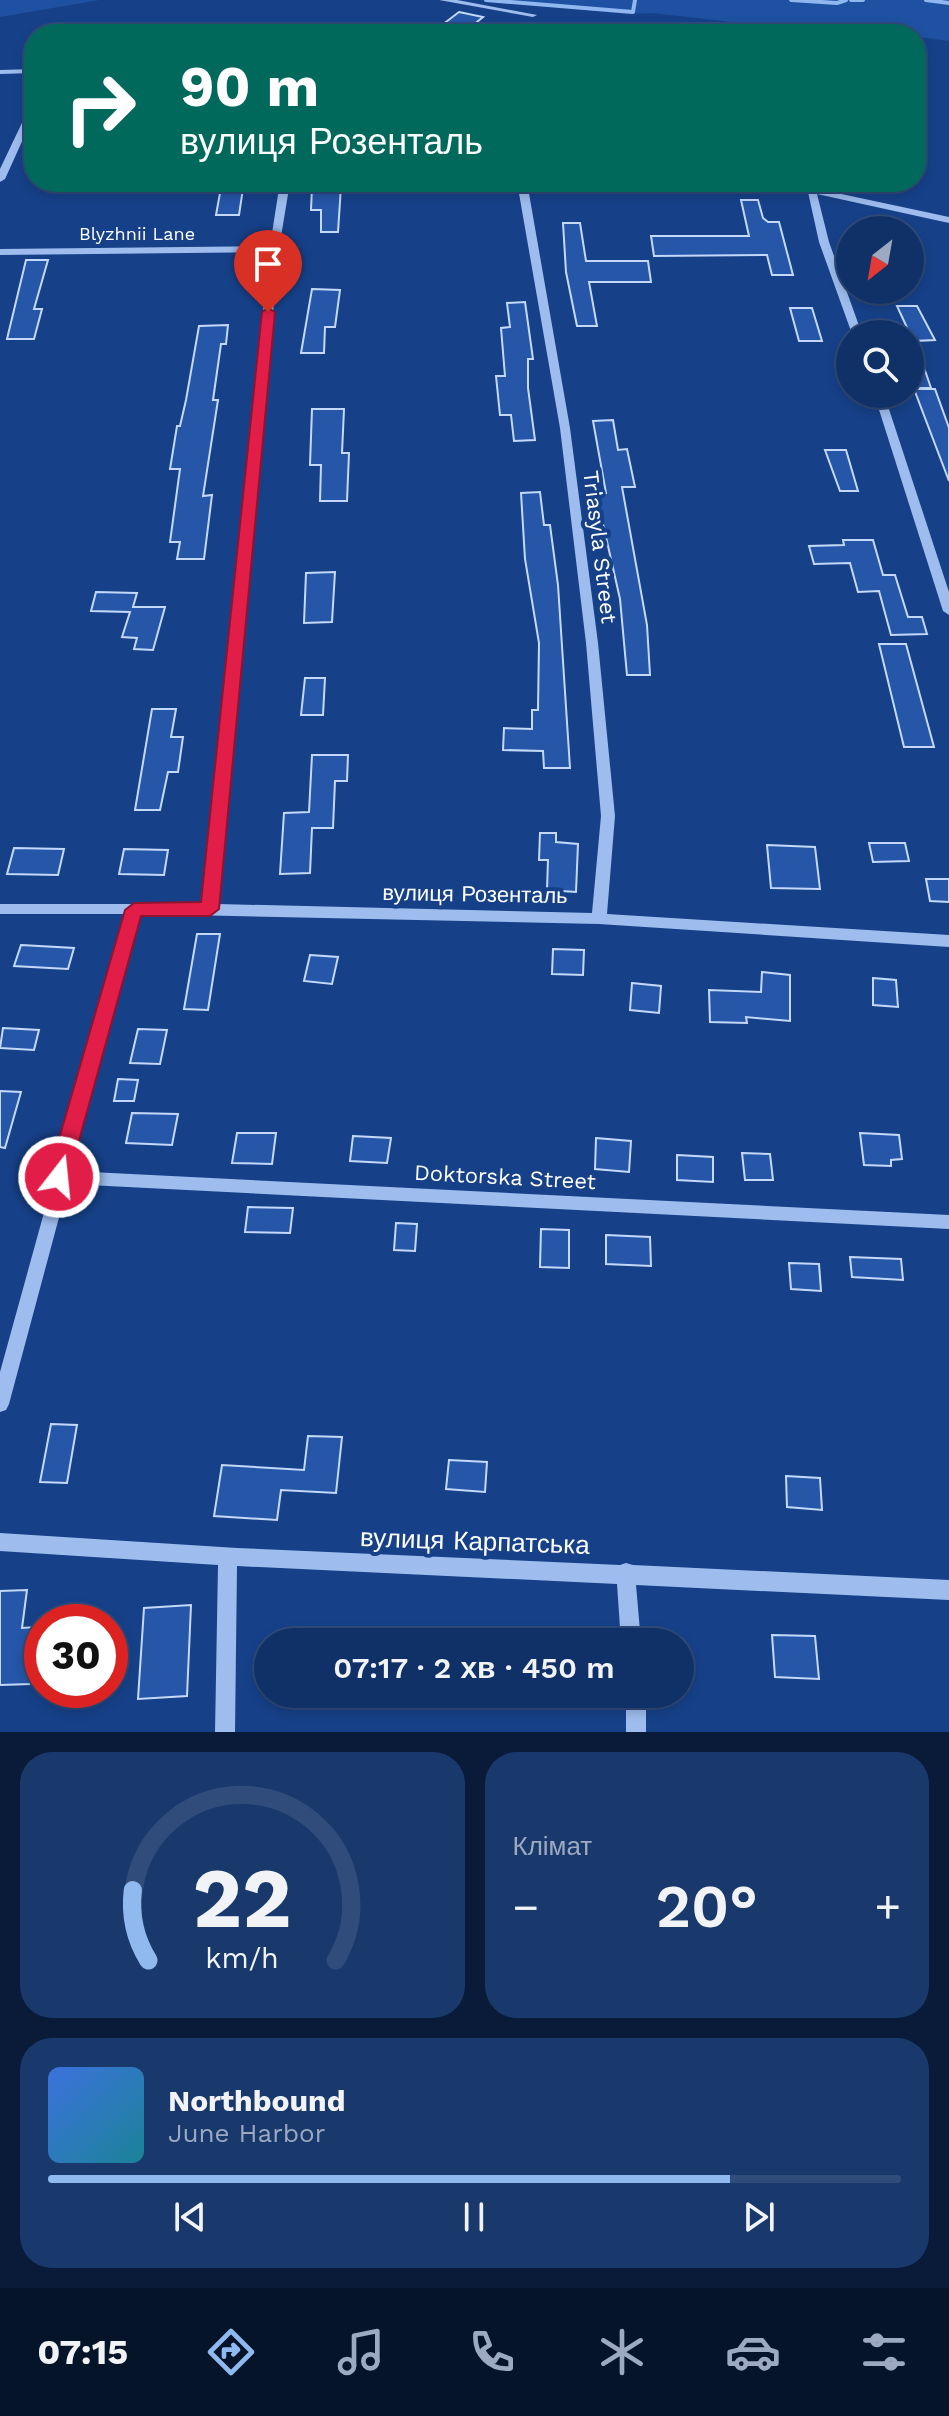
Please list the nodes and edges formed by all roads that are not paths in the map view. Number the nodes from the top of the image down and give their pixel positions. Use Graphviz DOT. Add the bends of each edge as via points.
graph roads {
  1 [pos="443,0"];
  2 [pos="533,15"];
  3 [pos="24,71"];
  4 [pos="0,72"];
  5 [pos="24,127"];
  6 [pos="0,179"];
  7 [pos="283,192"];
  8 [pos="524,192"];
  9 [pos="817,192"];
  10 [pos="839,192"];
  11 [pos="949,220"];
  12 [pos="274,249"];
  13 [pos="0,252"];
  14 [pos="852,320"];
  15 [pos="884,408"];
  16 [pos="949,611"];
  17 [pos="0,909"];
  18 [pos="210,909"];
  19 [pos="134,910"];
  20 [pos="599,919"];
  21 [pos="949,941"];
  22 [pos="59,1177"];
  23 [pos="949,1222"];
  24 [pos="0,1404"];
  25 [pos="0,1542"];
  26 [pos="228,1560"];
  27 [pos="626,1572"];
  28 [pos="949,1590"];
  29 [pos="630,1628"];
  30 [pos="636,1708"];
  31 [pos="225,1732"];
  32 [pos="636,1732"];
  1 -- 2 [label="street"];
  3 -- 4 [label="street"];
  5 -- 6 [label="street"];
  7 -- 12 [label="street"];
  8 -- 20 [label="street, Triasyla Street" via="565,428 592,643 608,816"];
  9 -- 14 [label="street" via="824,242"];
  10 -- 11 [label="street"];
  12 -- 13 [label="street, Blyzhnii Lane"];
  12 -- 18 [label="street"];
  15 -- 16 [label="street"];
  17 -- 19 [label="street, вулиця Розенталь"];
  18 -- 19 [label="street, вулиця Розенталь"];
  18 -- 20 [label="street, вулиця Розенталь"];
  19 -- 22 [label="street"];
  20 -- 21 [label="street, вулиця Розенталь"];
  22 -- 23 [label="street, Doktorska Street"];
  22 -- 24 [label="street"];
  25 -- 26 [label="street, вулиця Карпатська"];
  26 -- 27 [label="street, вулиця Карпатська"];
  26 -- 31 [label="street"];
  27 -- 28 [label="street, вулиця Карпатська"];
  27 -- 29 [label="street"];
  30 -- 32 [label="street"];
}
